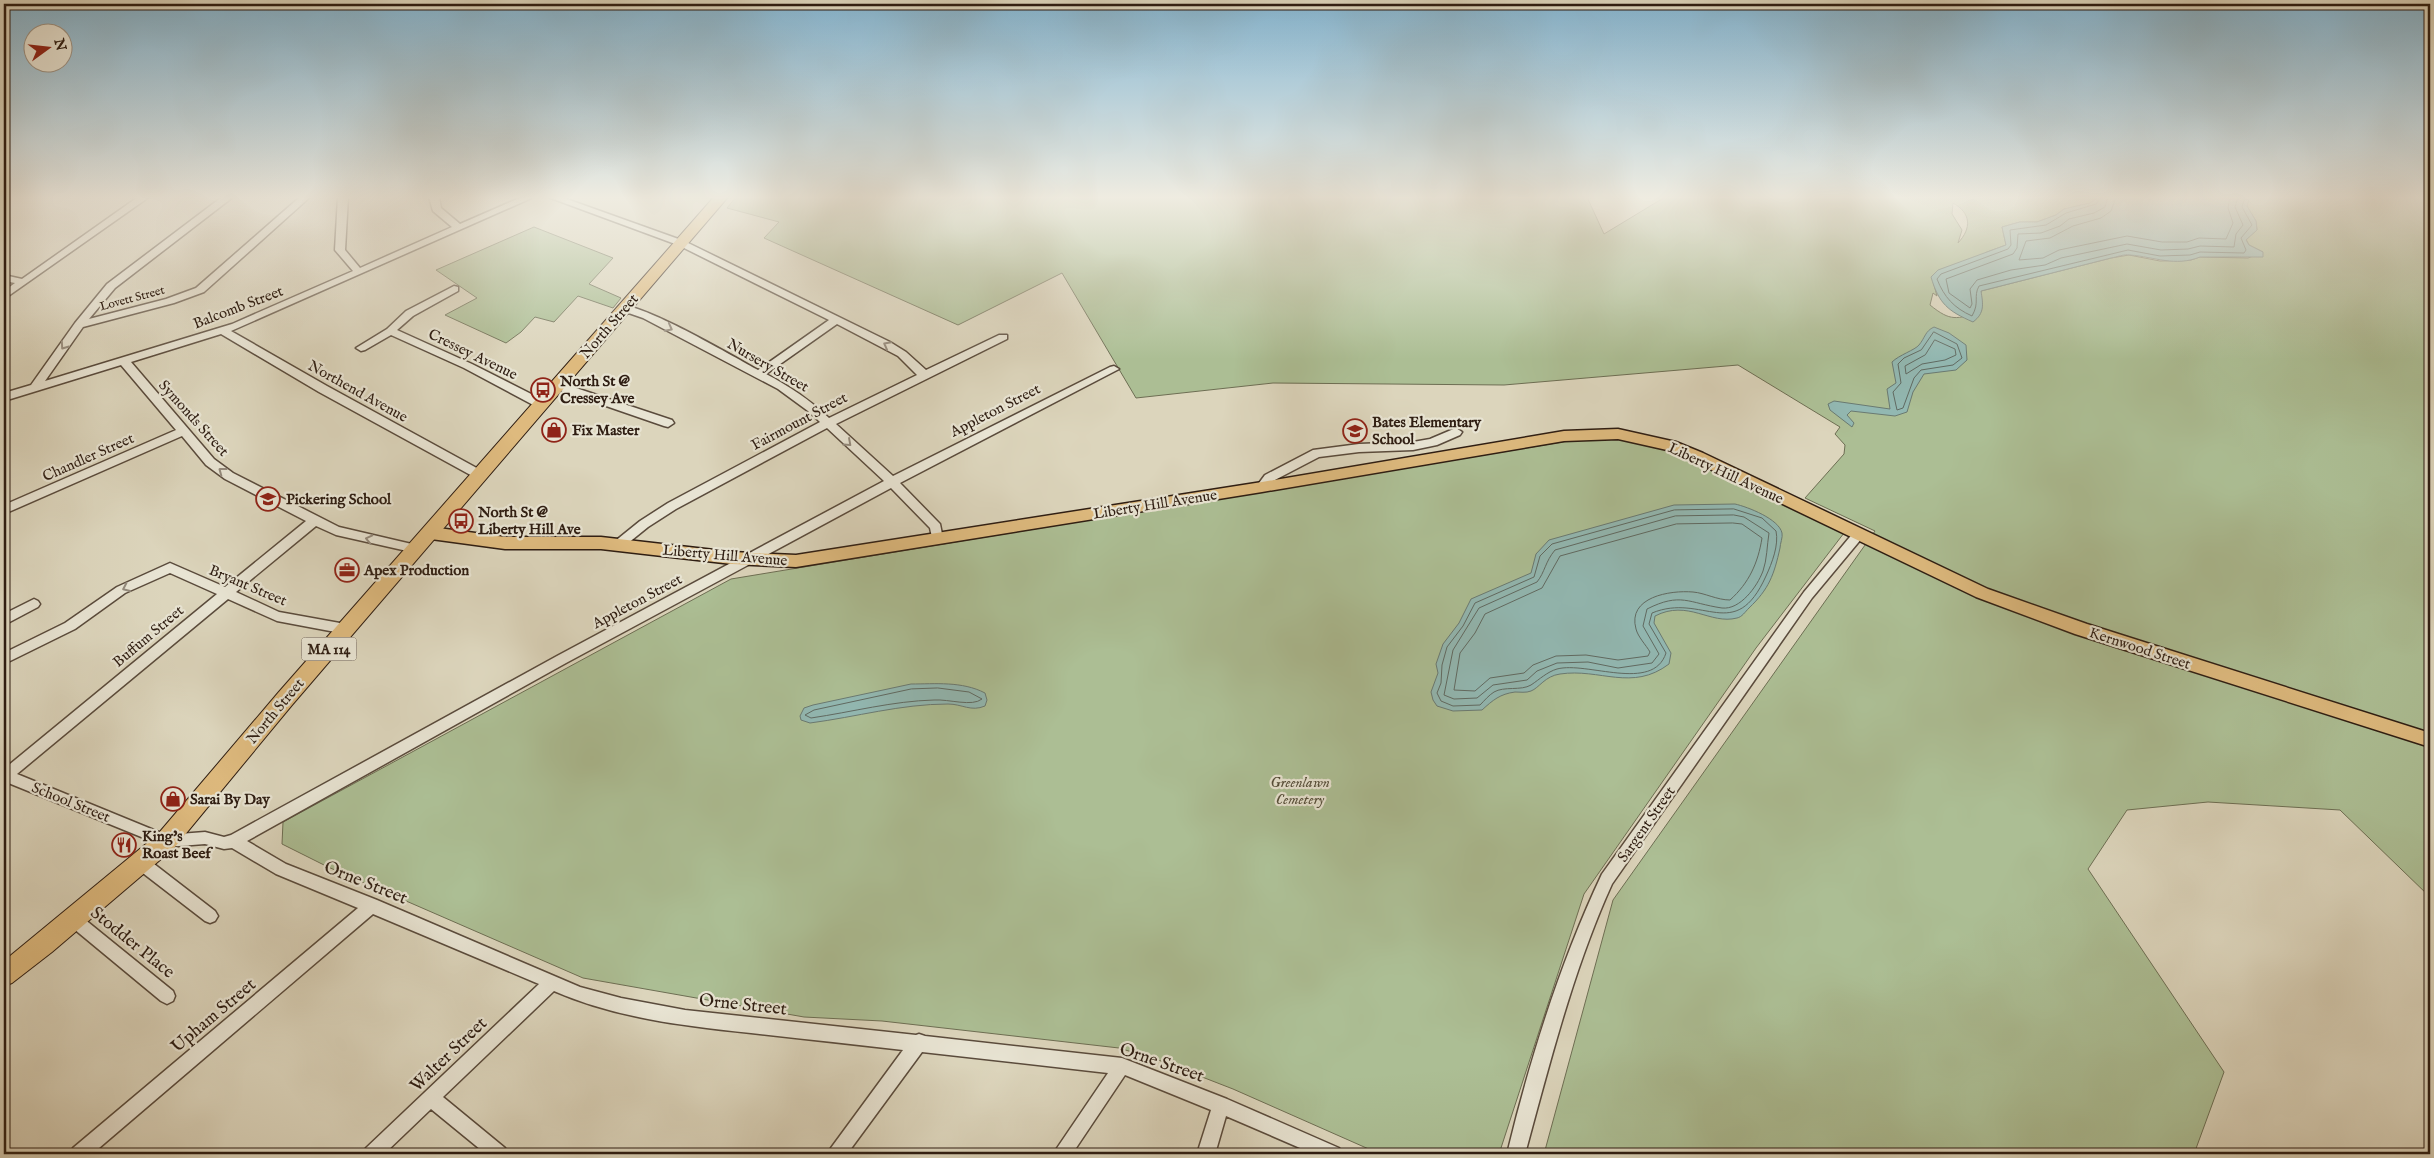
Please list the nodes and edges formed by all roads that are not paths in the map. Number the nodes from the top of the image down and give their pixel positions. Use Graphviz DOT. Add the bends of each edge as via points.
graph roads {
  1 [pos="67,251"];
  2 [pos="157,251"];
  3 [pos="244,251"];
  4 [pos="341,251"];
  5 [pos="407,251"];
  6 [pos="674,251"];
  7 [pos="697,251"];
  8 [pos="360,272"];
  9 [pos="4,278"];
  10 [pos="23,282"];
  11 [pos="454,288"];
  12 [pos="4,296"];
  13 [pos="624,308"];
  14 [pos="836,320"];
  15 [pos="79,325"];
  16 [pos="223,331"];
  17 [pos="391,331"];
  18 [pos="1003,337"];
  19 [pos="361,348"];
  20 [pos="124,361"];
  21 [pos="1114,369"];
  22 [pos="758,374"];
  23 [pos="924,375"];
  24 [pos="558,386"];
  25 [pos="35,387"];
  26 [pos="4,397"];
  27 [pos="541,404"];
  28 [pos="668,423"];
  29 [pos="826,423"];
  30 [pos="184,431"];
  31 [pos="1456,432"];
  32 [pos="480,475"];
  33 [pos="891,481"];
  34 [pos="1262,487"];
  35 [pos="4,510"];
  36 [pos="314,521"];
  37 [pos="431,533"];
  38 [pos="1858,535"];
  39 [pos="937,539"];
  40 [pos="618,545"];
  41 [pos="416,549"];
  42 [pos="749,559"];
  43 [pos="225,594"];
  44 [pos="34,604"];
  45 [pos="4,620"];
  46 [pos="346,629"];
  47 [pos="4,659"];
  48 [pos="2430,740"];
  49 [pos="4,776"];
  50 [pos="166,841"];
  51 [pos="234,842"];
  52 [pos="140,862"];
  53 [pos="372,906"];
  54 [pos="210,916"];
  55 [pos="73,919"];
  56 [pos="4,976"];
  57 [pos="551,983"];
  58 [pos="166,996"];
  59 [pos="920,1042"];
  60 [pos="1122,1066"];
  61 [pos="431,1098"];
  62 [pos="1221,1105"];
  63 [pos="79,1154"];
  64 [pos="372,1154"];
  65 [pos="499,1154"];
  66 [pos="836,1154"];
  67 [pos="1062,1154"];
  68 [pos="1206,1154"];
  69 [pos="1332,1154"];
  70 [pos="1516,1154"];
  1 -- 10 [label="street"];
  2 -- 15 [label="street" via="102,295"];
  3 -- 15 [label="street, Lovett Street" via="200,290"];
  4 -- 8 [label="street"];
  5 -- 8 [label="street, Balcomb Street"];
  6 -- 13 [label="highway, North Street / MA 114"];
  7 -- 14 [label="street"];
  8 -- 16 [label="street, Balcomb Street"];
  9 -- 10 [label="street"];
  10 -- 12 [label="street"];
  11 -- 17 [label="street" via="392,326"];
  13 -- 22 [label="street, Nursery Street, one-way" via="647,316"];
  13 -- 24 [label="highway, North Street / MA 114"];
  14 -- 22 [label="street"];
  23 -- 14 [label="street, one-way" via="896,349"];
  15 -- 25 [label="street, one-way"];
  16 -- 20 [label="street, Balcomb Street"];
  16 -- 32 [label="street, Northend Avenue"];
  17 -- 19 [label="street"];
  17 -- 27 [label="street, Cressey Avenue"];
  18 -- 23 [label="street, Fairmount Street"];
  20 -- 25 [label="street, Balcomb Street"];
  20 -- 30 [label="street, Symonds Street"];
  21 -- 33 [label="street, Appleton Street"];
  22 -- 29 [label="street, Nursery Street" via="804,402"];
  23 -- 29 [label="street, Fairmount Street"];
  24 -- 27 [label="highway, North Street / MA 114"];
  24 -- 28 [label="street"];
  25 -- 26 [label="street, Balcomb Street"];
  27 -- 32 [label="highway, North Street / MA 114"];
  29 -- 33 [label="street, Nursery Street, one-way"];
  29 -- 40 [label="street, Fairmount Street" via="644,522"];
  30 -- 35 [label="street, Chandler Street"];
  36 -- 30 [label="street, Symonds Street, one-way" via="228,476 210,462"];
  31 -- 34 [label="street" via="1413,446 1317,453 1269,478"];
  32 -- 37 [label="highway, North Street / MA 114"];
  33 -- 39 [label="street, Nursery Street" via="936,527"];
  33 -- 42 [label="street, Appleton Street"];
  34 -- 38 [label="main road, Liberty Hill Avenue" via="1536,440 1610,433 1653,441 1689,453"];
  34 -- 39 [label="main road, Liberty Hill Avenue"];
  41 -- 36 [label="street, Symonds Street, one-way" via="336,531"];
  36 -- 43 [label="street, Buffum Street"];
  37 -- 40 [label="main road, Liberty Hill Avenue" via="505,543"];
  37 -- 41 [label="highway, North Street / MA 114"];
  38 -- 48 [label="main road, Kernwood Street" via="1982,593 2072,626"];
  38 -- 70 [label="street, Sargent Street" via="1808,595 1607,879 1576,952"];
  39 -- 42 [label="main road, Liberty Hill Avenue" via="811,559 780,562"];
  40 -- 42 [label="main road, Liberty Hill Avenue"];
  41 -- 46 [label="highway, North Street / MA 114"];
  42 -- 51 [label="street, Appleton Street"];
  43 -- 46 [label="street, Bryant Street" via="277,616"];
  43 -- 47 [label="street, Bryant Street, one-way" via="170,568 114,593 70,626"];
  43 -- 49 [label="street, Buffum Street"];
  44 -- 45 [label="street"];
  46 -- 50 [label="highway, North Street / MA 114"];
  49 -- 50 [label="street, School Street"];
  50 -- 51 [label="street, Orne Street" via="205,838"];
  50 -- 52 [label="highway, North Street / MA 114"];
  51 -- 53 [label="street, Orne Street" via="281,869"];
  52 -- 54 [label="street"];
  52 -- 55 [label="highway, North Street / MA 114"];
  53 -- 57 [label="street, Orne Street"];
  53 -- 63 [label="street, Upham Street"];
  55 -- 56 [label="highway, North Street / MA 114"];
  55 -- 58 [label="street, Stodder Place"];
  57 -- 59 [label="street, Orne Street" via="621,1006 684,1018"];
  57 -- 61 [label="street, Walter Street"];
  59 -- 60 [label="street, Orne Street"];
  59 -- 66 [label="street"];
  60 -- 62 [label="street, Orne Street"];
  60 -- 67 [label="street"];
  61 -- 64 [label="street, Walter Street"];
  61 -- 65 [label="street"];
  62 -- 68 [label="street"];
  62 -- 69 [label="street, Orne Street"];
}
